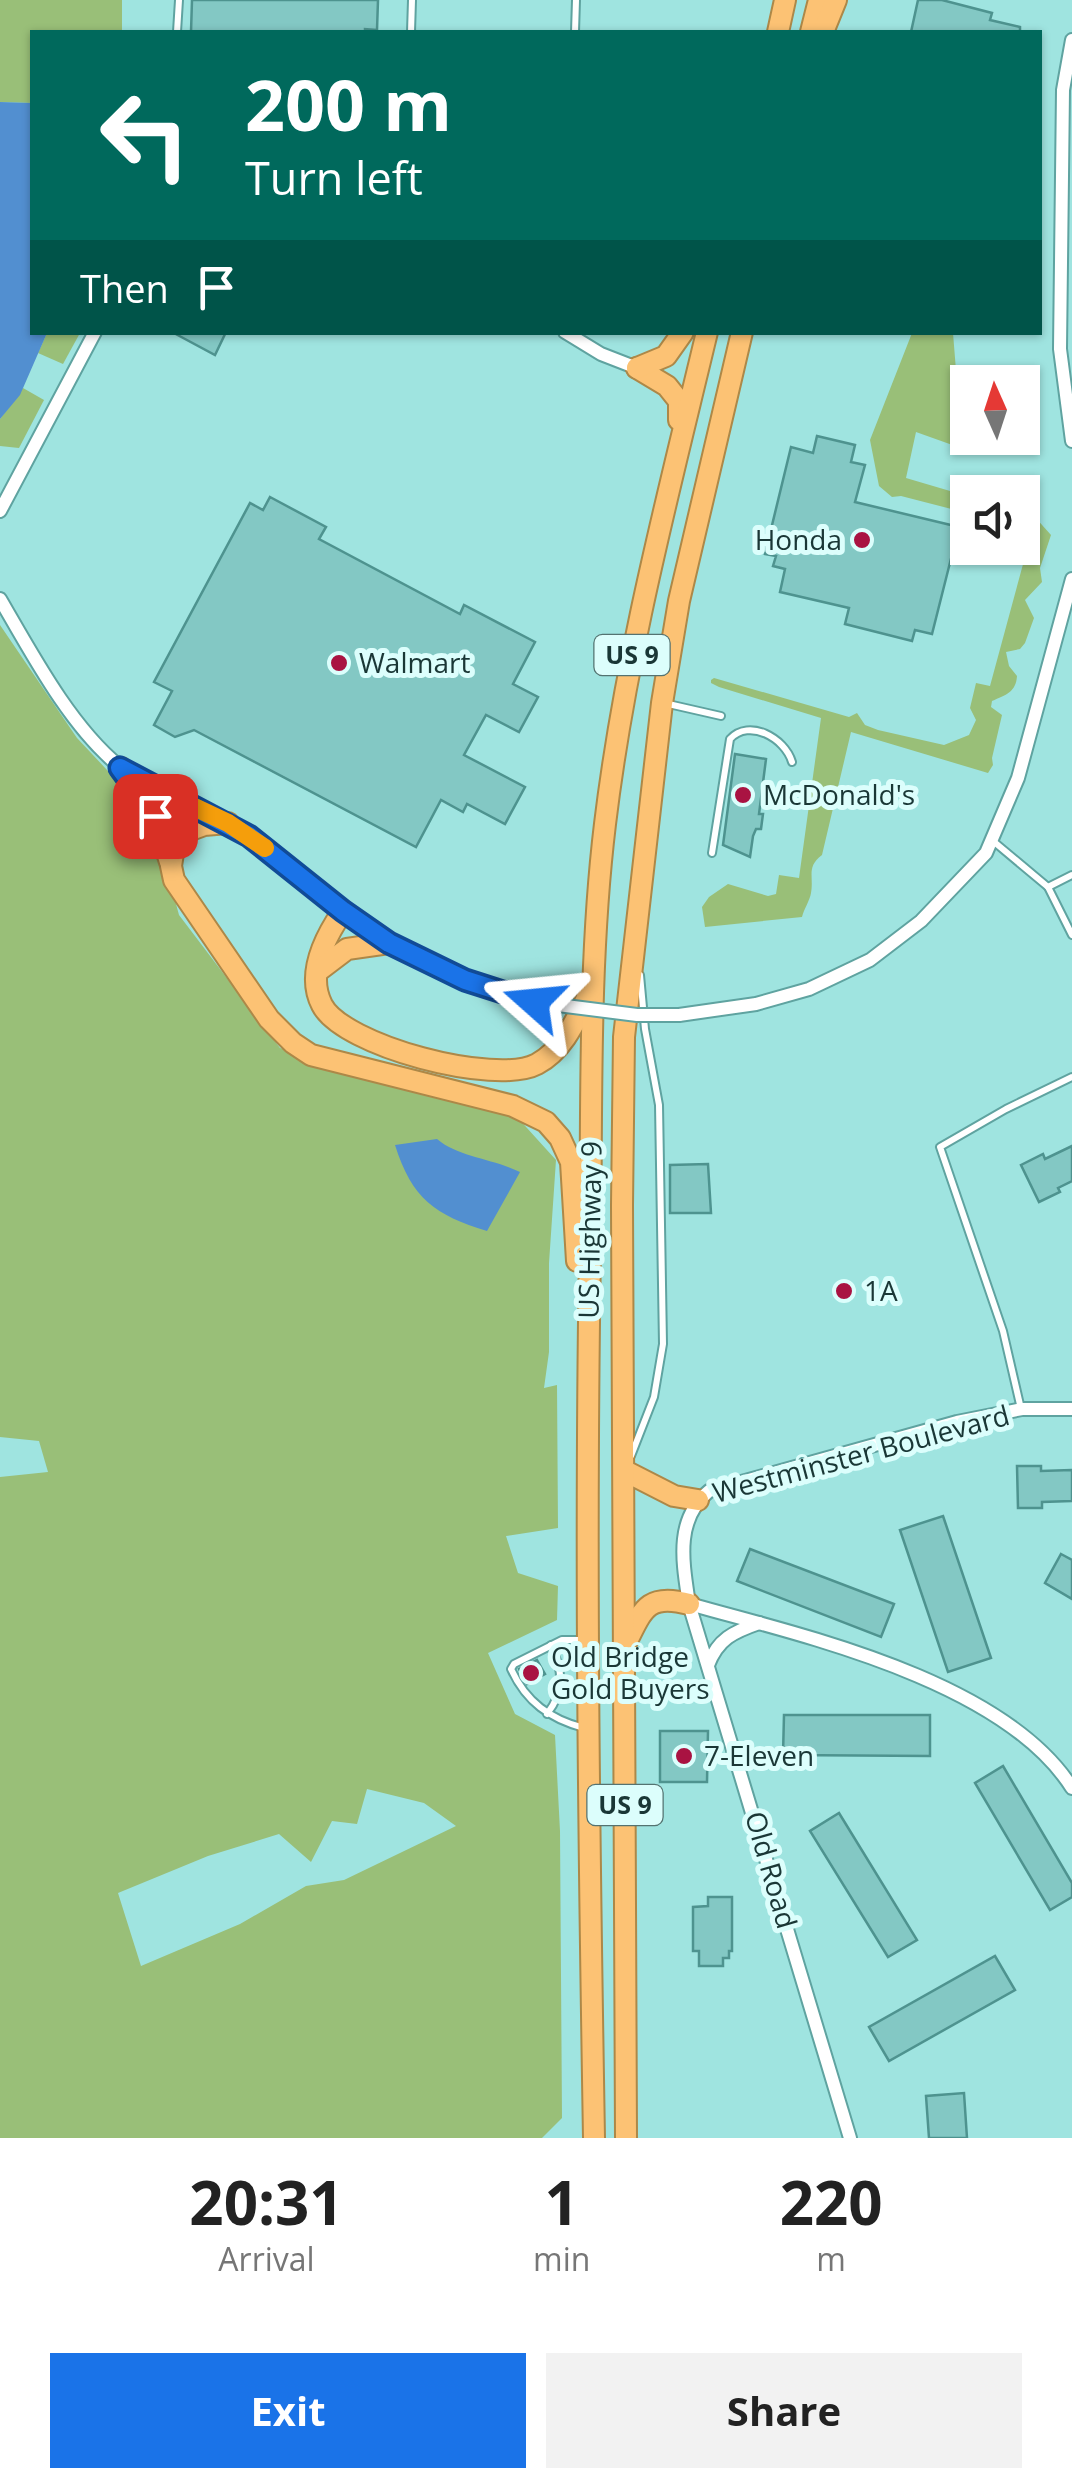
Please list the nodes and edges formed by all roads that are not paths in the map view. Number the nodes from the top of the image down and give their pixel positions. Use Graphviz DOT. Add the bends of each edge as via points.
graph roads {
  1 [pos="179,0"];
  2 [pos="412,0"];
  3 [pos="576,0"];
  4 [pos="785,0"];
  5 [pos="819,0"];
  6 [pos="836,0"];
  7 [pos="177,30"];
  8 [pos="411,30"];
  9 [pos="575,30"];
  10 [pos="778,30"];
  11 [pos="812,30"];
  12 [pos="824,30"];
  13 [pos="1072,40"];
  14 [pos="1066,271"];
  15 [pos="93,335"];
  16 [pos="569,335"];
  17 [pos="682,335"];
  18 [pos="705,335"];
  19 [pos="741,335"];
  20 [pos="638,368"];
  21 [pos="1072,441"];
  22 [pos="664,510"];
  23 [pos="0,511"];
  24 [pos="1072,579"];
  25 [pos="0,599"];
  26 [pos="662,703"];
  27 [pos="722,716"];
  28 [pos="792,762"];
  29 [pos="120,768"];
  30 [pos="228,823"];
  31 [pos="993,841"];
  32 [pos="712,853"];
  33 [pos="171,866"];
  34 [pos="1072,876"];
  35 [pos="1048,887"];
  36 [pos="343,911"];
  37 [pos="636,926"];
  38 [pos="1072,934"];
  39 [pos="389,943"];
  40 [pos="318,971"];
  41 [pos="594,984"];
  42 [pos="1072,1077"];
  43 [pos="587,1405"];
  44 [pos="1072,1409"];
  45 [pos="1022,1410"];
  46 [pos="625,1471"];
  47 [pos="698,1500"];
  48 [pos="688,1604"];
  49 [pos="759,1623"];
  50 [pos="587,1640"];
  51 [pos="551,1645"];
  52 [pos="624,1648"];
  53 [pos="708,1665"];
  54 [pos="546,1714"];
  55 [pos="588,1729"];
  56 [pos="1072,1788"];
  57 [pos="594,2138"];
  58 [pos="626,2138"];
  59 [pos="850,2138"];
  1 -- 7 [label="lane"];
  2 -- 8 [label="lane"];
  3 -- 9 [label="lane"];
  4 -- 10 [label="highway"];
  5 -- 11 [label="highway"];
  6 -- 12 [label="highway"];
  13 -- 14 [label="street" via="1062,90"];
  14 -- 21 [label="street" via="1060,349"];
  15 -- 23 [label="street"];
  16 -- 20 [label="street"];
  17 -- 20 [label="highway" via="666,356"];
  18 -- 22 [label="highway, US Highway 9 / US 9"];
  19 -- 26 [label="highway, US Highway 9 / US 9" via="678,601"];
  20 -- 22 [label="highway" via="679,401"];
  22 -- 41 [label="highway, US Highway 9 / US 9" via="609,792"];
  24 -- 31 [label="street" via="1018,778"];
  25 -- 29 [label="street" via="82,726"];
  26 -- 27 [label="lane"];
  26 -- 37 [label="highway, US Highway 9 / US 9"];
  28 -- 32 [label="lane" via="778,738 736,732"];
  29 -- 30 [label="street"];
  29 -- 33 [label="highway" via="155,816"];
  30 -- 33 [label="highway" via="185,832"];
  30 -- 36 [label="street"];
  31 -- 35 [label="lane"];
  31 -- 39 [label="street, bridge" via="921,921 870,960 809,989 756,1004 637,1015 534,1002 465,980"];
  33 -- 43 [label="highway" via="211,936 293,1043 311,1054 512,1106 546,1122 560,1138 571,1162"];
  34 -- 35 [label="lane"];
  35 -- 38 [label="lane"];
  36 -- 39 [label="street"];
  36 -- 40 [label="highway" via="324,941"];
  37 -- 46 [label="highway, US Highway 9 / US 9" via="622,1121"];
  37 -- 46 [label="lane" via="660,1105 663,1344 654,1397"];
  39 -- 40 [label="highway" via="347,948"];
  40 -- 41 [label="highway" via="320,1002 345,1026 415,1054 494,1072 526,1069 550,1055"];
  41 -- 43 [label="highway, US Highway 9 / US 9"];
  42 -- 45 [label="lane" via="940,1147 1003,1332"];
  43 -- 50 [label="highway, US Highway 9 / US 9"];
  44 -- 45 [label="street, Westminster Boulevard"];
  45 -- 47 [label="street, Westminster Boulevard" via="709,1490"];
  46 -- 47 [label="highway" via="674,1496"];
  46 -- 52 [label="highway, US Highway 9 / US 9"];
  47 -- 48 [label="street, Westminster Boulevard" via="684,1531"];
  48 -- 49 [label="street"];
  48 -- 52 [label="highway" via="663,1600 644,1609"];
  48 -- 53 [label="street, Old Road"];
  49 -- 53 [label="street" via="715,1646"];
  49 -- 56 [label="street" via="908,1671 992,1714 1041,1749"];
  50 -- 51 [label="lane"];
  50 -- 55 [label="highway, US Highway 9 / US 9"];
  51 -- 54 [label="lane" via="561,1686"];
  51 -- 54 [label="lane" via="511,1669"];
  52 -- 58 [label="highway, US Highway 9 / US 9"];
  53 -- 59 [label="street, Old Road"];
  54 -- 55 [label="lane"];
  55 -- 57 [label="highway, US Highway 9 / US 9"];
}
